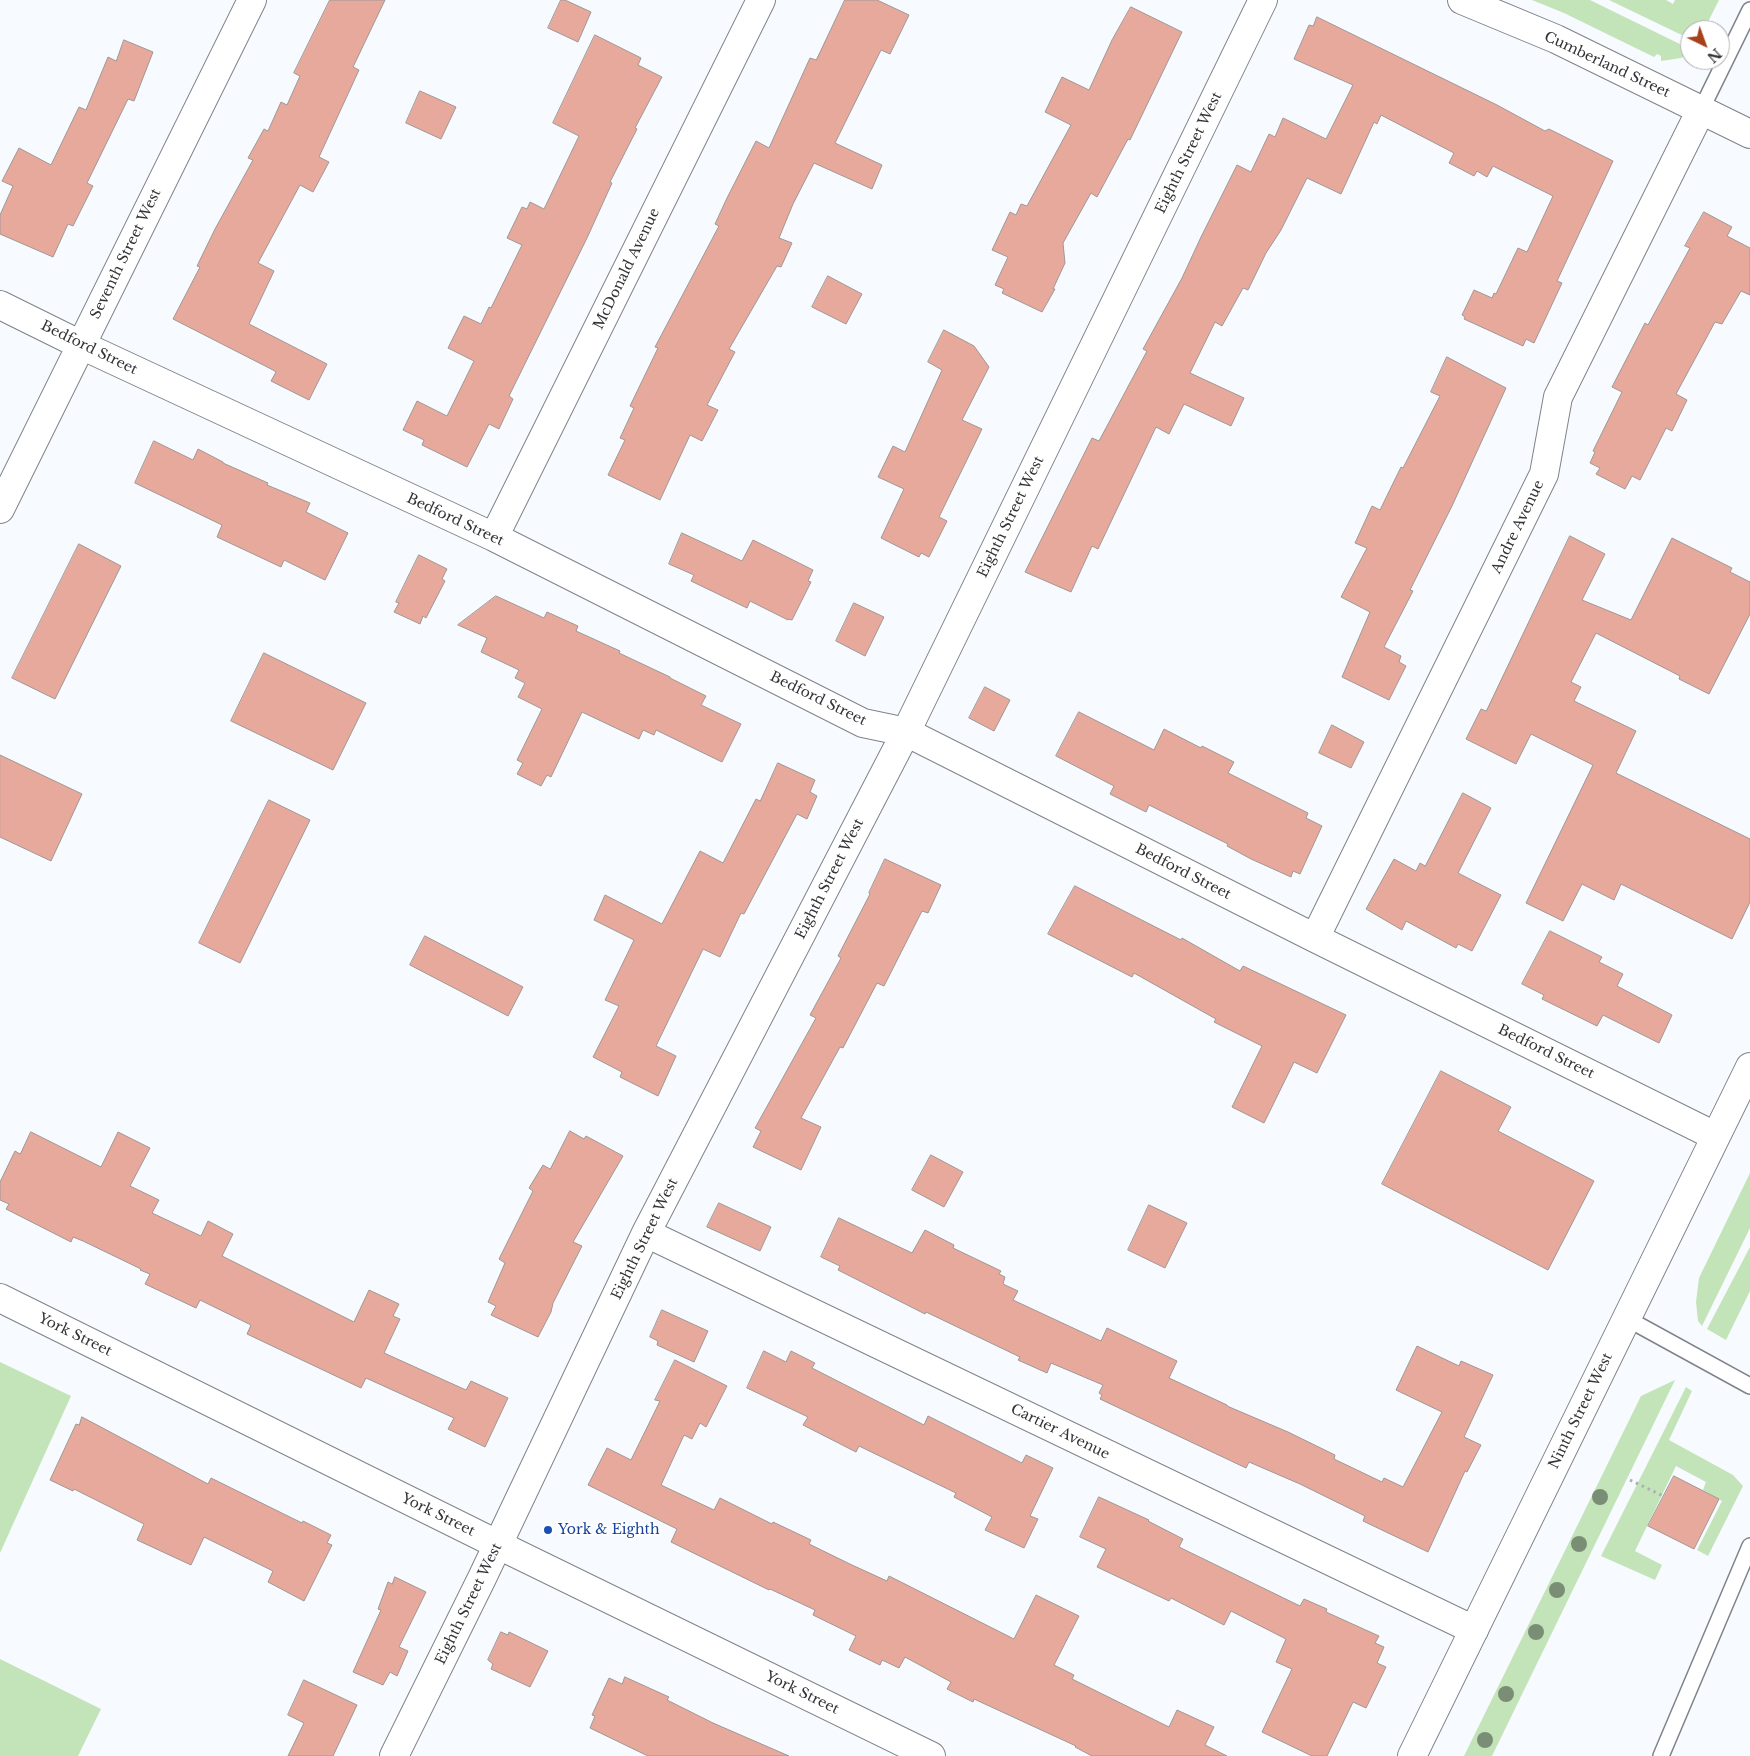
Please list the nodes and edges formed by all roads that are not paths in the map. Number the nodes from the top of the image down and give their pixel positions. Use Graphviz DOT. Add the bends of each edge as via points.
graph roads {
  1 [pos="252,0"];
  2 [pos="761,0"];
  3 [pos="1263,0"];
  4 [pos="1462,0"];
  5 [pos="1750,10"];
  6 [pos="1701,110"];
  7 [pos="1750,134"];
  8 [pos="0,305"];
  9 [pos="81,345"];
  10 [pos="0,509"];
  11 [pos="494,537"];
  12 [pos="906,732"];
  13 [pos="1315,938"];
  14 [pos="1750,1067"];
  15 [pos="1715,1136"];
  16 [pos="646,1233"];
  17 [pos="0,1298"];
  18 [pos="1626,1318"];
  19 [pos="1750,1386"];
  20 [pos="498,1545"];
  21 [pos="1750,1546"];
  22 [pos="1474,1630"];
  23 [pos="394,1756"];
  24 [pos="931,1756"];
  25 [pos="1412,1756"];
  26 [pos="1661,1756"];
  1 -- 9 [label="street, Seventh Street West"];
  2 -- 11 [label="street, McDonald Avenue"];
  3 -- 12 [label="street, Eighth Street West"];
  4 -- 6 [label="street, Cumberland Street" via="1556,39"];
  5 -- 6 [label="lane"];
  6 -- 7 [label="street, Cumberland Street"];
  6 -- 13 [label="street, Andre Avenue" via="1558,397 1544,474"];
  8 -- 9 [label="street, Bedford Street"];
  9 -- 10 [label="street, Seventh Street West"];
  9 -- 11 [label="street, Bedford Street"];
  11 -- 12 [label="street, Bedford Street" via="863,723"];
  12 -- 13 [label="street, Bedford Street"];
  12 -- 16 [label="street, Eighth Street West"];
  13 -- 15 [label="street, Bedford Street"];
  14 -- 15 [label="street, Ninth Street West"];
  15 -- 18 [label="street, Ninth Street West"];
  16 -- 20 [label="street, Eighth Street West"];
  16 -- 22 [label="street, Cartier Avenue"];
  17 -- 20 [label="street, York Street"];
  18 -- 19 [label="lane"];
  18 -- 22 [label="street, Ninth Street West"];
  20 -- 23 [label="street, Eighth Street West"];
  20 -- 24 [label="street, York Street"];
  21 -- 26 [label="lane"];
  22 -- 25 [label="street, Ninth Street West"];
}
